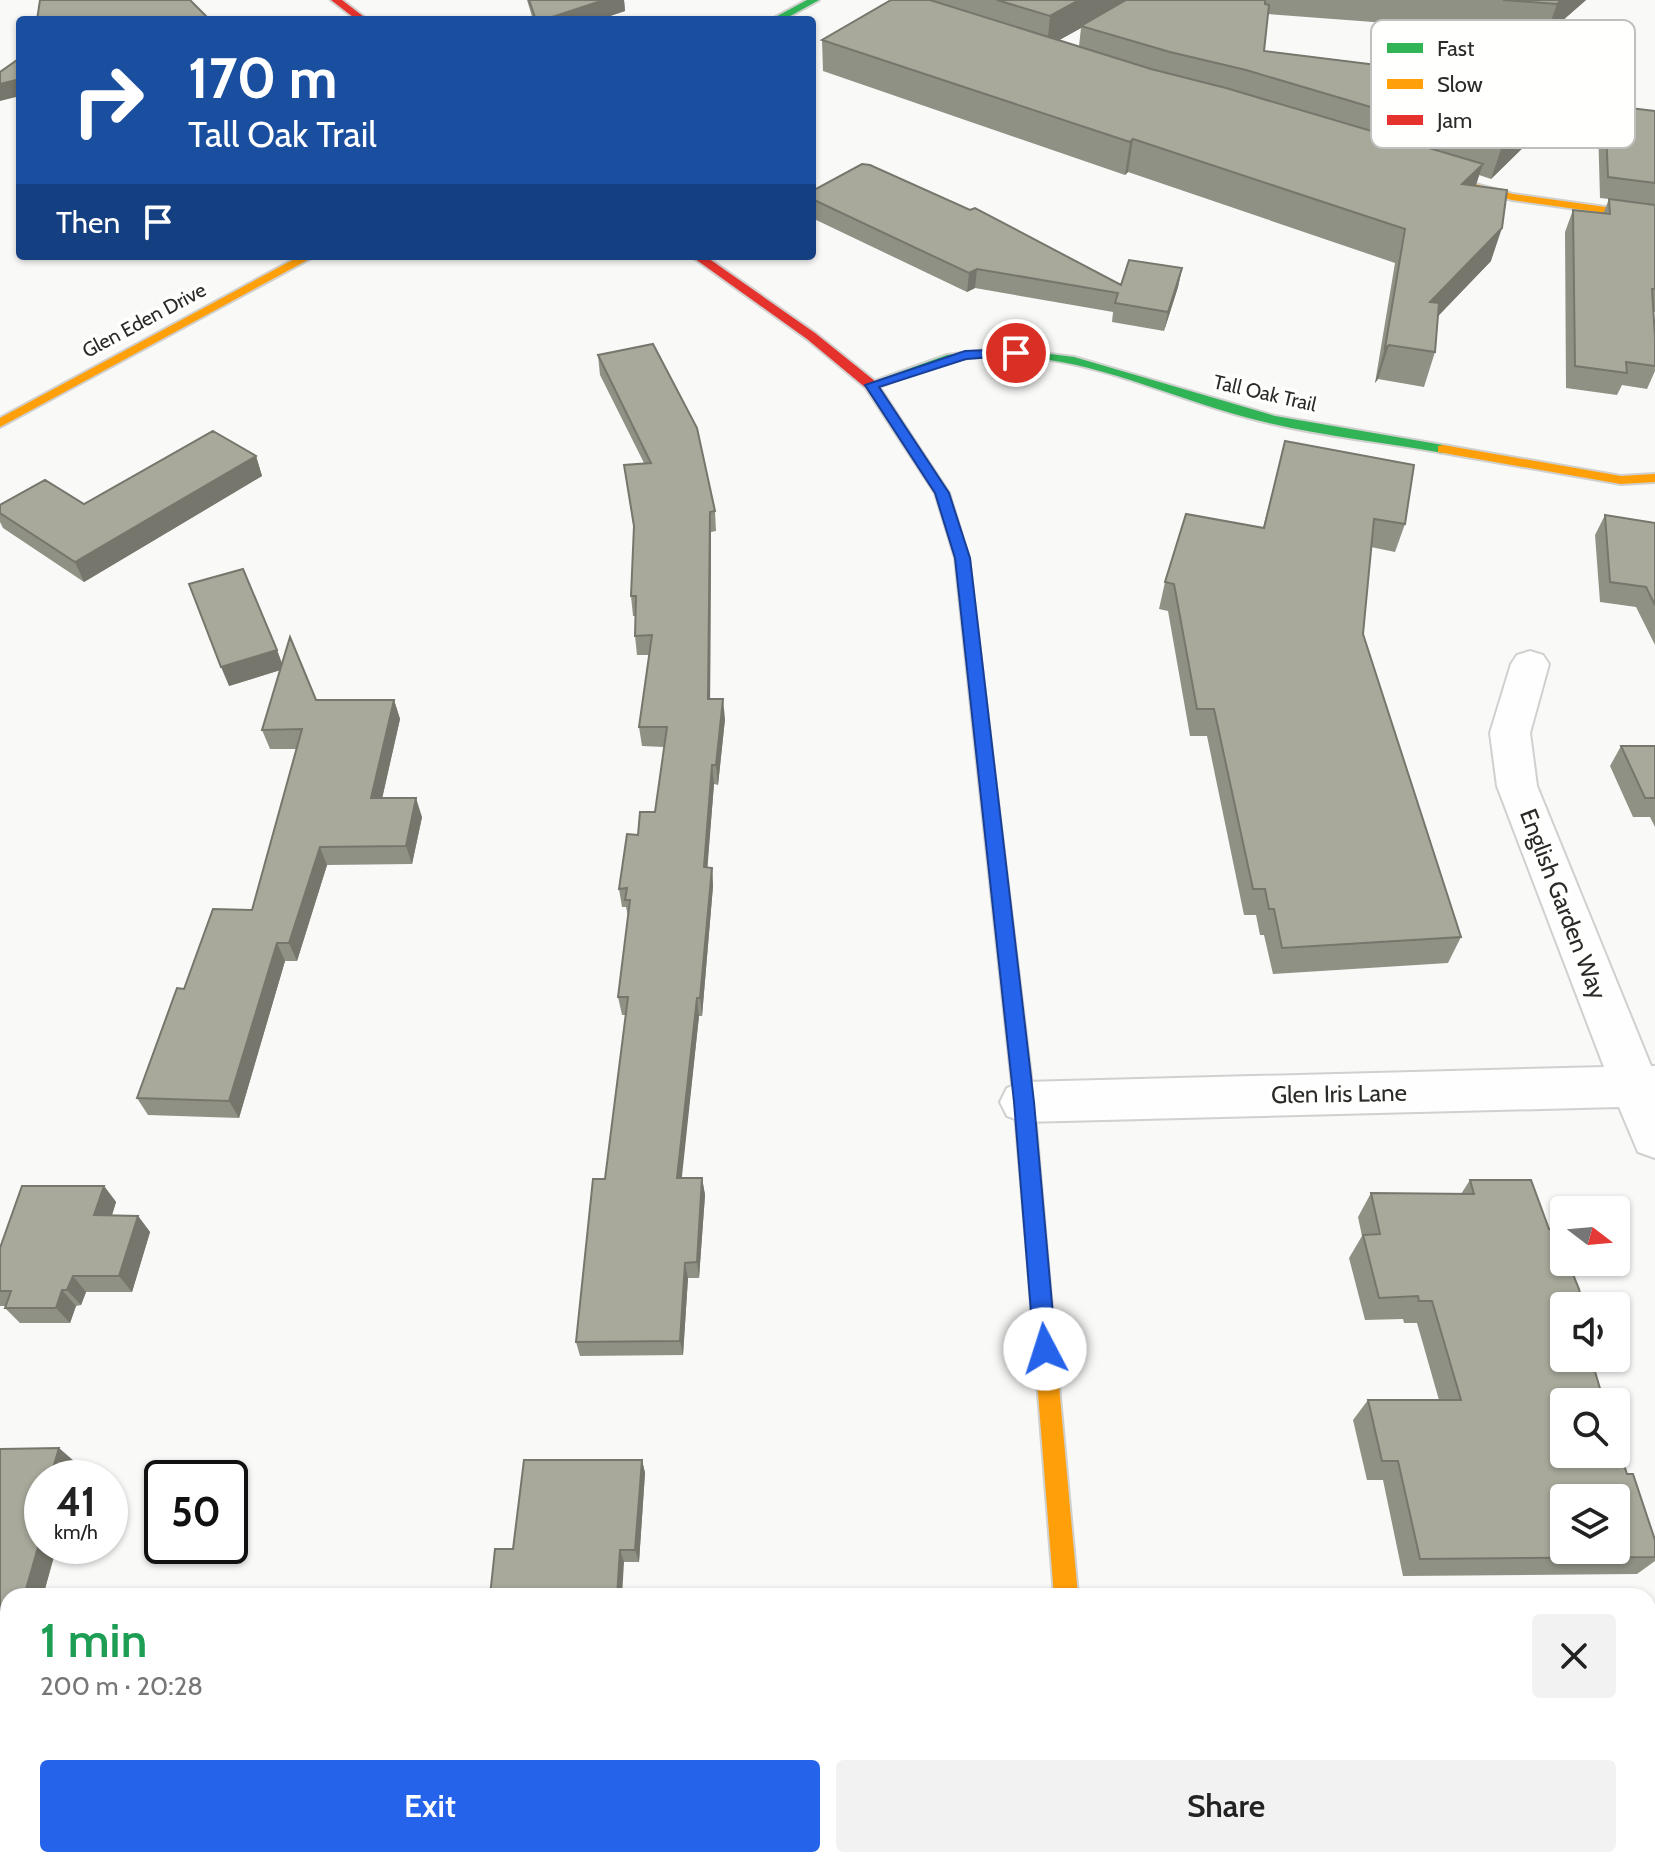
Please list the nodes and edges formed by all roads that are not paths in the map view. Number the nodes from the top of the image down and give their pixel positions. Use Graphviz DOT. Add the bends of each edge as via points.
graph roads {
  1 [pos="336,0"];
  2 [pos="814,0"];
  3 [pos="358,16"];
  4 [pos="783,16"];
  5 [pos="1425,172"];
  6 [pos="1655,217"];
  7 [pos="302,260"];
  8 [pos="703,260"];
  9 [pos="871,385"];
  10 [pos="0,423"];
  11 [pos="1655,478"];
  12 [pos="1530,664"];
  13 [pos="1645,1087"];
  14 [pos="1024,1102"];
  15 [pos="1655,1137"];
  16 [pos="1065,1588"];
  1 -- 3 [label="main road"];
  2 -- 4 [label="main road"];
  5 -- 6 [label="main road" via="1512,197"];
  7 -- 10 [label="main road, Glen Eden Drive"];
  8 -- 9 [label="main road"];
  9 -- 11 [label="main road, Tall Oak Trail" via="965,355 1046,356 1113,370 1253,415 1621,480"];
  9 -- 14 [label="main road" via="942,493 962,558"];
  12 -- 13 [label="street, English Garden Way" via="1510,733 1517,786"];
  13 -- 14 [label="street, Glen Iris Lane"];
  13 -- 15 [label="street, English Garden Way"];
  14 -- 16 [label="main road"];
}
